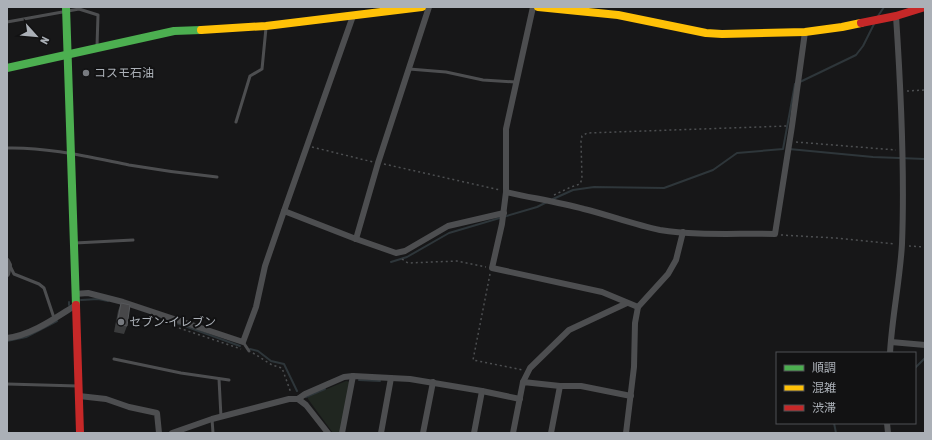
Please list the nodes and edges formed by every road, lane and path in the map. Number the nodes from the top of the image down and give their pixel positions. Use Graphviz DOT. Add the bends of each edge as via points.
graph roads {
  1 [pos="422,7"];
  2 [pos="429,7"];
  3 [pos="533,7"];
  4 [pos="538,7"];
  5 [pos="895,7"];
  6 [pos="925,7"];
  7 [pos="65,9"];
  8 [pos="353,16"];
  9 [pos="896,16"];
  10 [pos="7,22"];
  11 [pos="266,26"];
  12 [pos="805,32"];
  13 [pos="97,48"];
  14 [pos="66,55"];
  15 [pos="7,68"];
  16 [pos="409,69"];
  17 [pos="515,82"];
  18 [pos="925,90"];
  19 [pos="900,91"];
  20 [pos="236,122"];
  21 [pos="792,126"];
  22 [pos="790,141"];
  23 [pos="307,146"];
  24 [pos="7,148"];
  25 [pos="902,150"];
  26 [pos="70,154"];
  27 [pos="378,163"];
  28 [pos="217,177"];
  29 [pos="506,192"];
  30 [pos="548,200"];
  31 [pos="284,211"];
  32 [pos="504,213"];
  33 [pos="683,232"];
  34 [pos="775,234"];
  35 [pos="356,239"];
  36 [pos="133,240"];
  37 [pos="74,243"];
  38 [pos="902,245"];
  39 [pos="925,247"];
  40 [pos="396,253"];
  41 [pos="8,263"];
  42 [pos="492,268"];
  43 [pos="7,274"];
  44 [pos="75,294"];
  45 [pos="628,303"];
  46 [pos="76,305"];
  47 [pos="638,307"];
  48 [pos="54,318"];
  49 [pos="7,338"];
  50 [pos="244,342"];
  51 [pos="891,342"];
  52 [pos="925,345"];
  53 [pos="249,351"];
  54 [pos="890,352"];
  55 [pos="114,359"];
  56 [pos="528,371"];
  57 [pos="353,376"];
  58 [pos="391,378"];
  59 [pos="219,379"];
  60 [pos="228,380"];
  61 [pos="433,382"];
  62 [pos="523,382"];
  63 [pos="7,384"];
  64 [pos="78,386"];
  65 [pos="560,386"];
  66 [pos="482,391"];
  67 [pos="79,396"];
  68 [pos="631,396"];
  69 [pos="296,399"];
  70 [pos="520,399"];
  71 [pos="221,417"];
  72 [pos="212,419"];
  73 [pos="80,433"];
  74 [pos="159,433"];
  75 [pos="172,433"];
  76 [pos="213,433"];
  77 [pos="328,433"];
  78 [pos="342,433"];
  79 [pos="381,433"];
  80 [pos="423,433"];
  81 [pos="474,433"];
  82 [pos="513,433"];
  83 [pos="551,433"];
  84 [pos="626,433"];
  1 -- 8 [label="street"];
  2 -- 16 [label="street"];
  3 -- 17 [label="street"];
  4 -- 12 [label="street" via="618,15 717,34"];
  5 -- 9 [label="street"];
  6 -- 9 [label="street"];
  7 -- 10 [label="lane"];
  7 -- 13 [label="lane" via="79,9 98,15"];
  7 -- 14 [label="street"];
  8 -- 11 [label="street"];
  8 -- 23 [label="street"];
  9 -- 12 [label="street"];
  9 -- 19 [label="street"];
  11 -- 13 [label="street" via="174,31"];
  11 -- 20 [label="lane" via="262,69 250,76"];
  12 -- 21 [label="street"];
  13 -- 14 [label="street"];
  14 -- 15 [label="street"];
  14 -- 26 [label="street"];
  16 -- 17 [label="lane"];
  16 -- 27 [label="street"];
  17 -- 29 [label="street" via="506,129"];
  18 -- 19 [label="path"];
  19 -- 25 [label="street"];
  21 -- 22 [label="street"];
  21 -- 30 [label="path" via="587,133 582,136 581,141 580,184"];
  22 -- 25 [label="path"];
  22 -- 34 [label="street"];
  23 -- 27 [label="path"];
  23 -- 31 [label="street"];
  24 -- 26 [label="lane"];
  25 -- 38 [label="street"];
  26 -- 28 [label="lane" via="152,169"];
  26 -- 37 [label="street"];
  27 -- 29 [label="path"];
  27 -- 35 [label="street"];
  29 -- 30 [label="street"];
  29 -- 32 [label="street"];
  30 -- 33 [label="street" via="645,227"];
  31 -- 35 [label="street"];
  31 -- 50 [label="street" via="265,266 256,307"];
  32 -- 40 [label="street" via="448,226 405,251"];
  32 -- 42 [label="street"];
  33 -- 34 [label="street"];
  33 -- 47 [label="street" via="676,260 668,274"];
  34 -- 38 [label="path"];
  35 -- 40 [label="street"];
  36 -- 37 [label="lane"];
  37 -- 44 [label="street"];
  38 -- 39 [label="path"];
  38 -- 51 [label="street"];
  40 -- 42 [label="path" via="408,262 457,261"];
  41 -- 43 [label="street"];
  41 -- 48 [label="lane" via="14,274 44,288"];
  42 -- 45 [label="street" via="602,292"];
  42 -- 56 [label="path" via="473,360"];
  44 -- 46 [label="street"];
  44 -- 50 [label="street" via="88,294 123,302"];
  45 -- 47 [label="street"];
  45 -- 56 [label="street" via="569,330"];
  46 -- 48 [label="street"];
  46 -- 64 [label="street"];
  47 -- 68 [label="street"];
  48 -- 49 [label="street" via="26,333"];
  50 -- 53 [label="lane"];
  51 -- 52 [label="street"];
  51 -- 54 [label="street"];
  53 -- 69 [label="path" via="282,368"];
  55 -- 59 [label="lane"];
  56 -- 62 [label="street"];
  57 -- 58 [label="street"];
  57 -- 69 [label="street" via="344,377"];
  57 -- 78 [label="street"];
  58 -- 61 [label="street"];
  58 -- 79 [label="street"];
  59 -- 60 [label="lane"];
  59 -- 71 [label="lane"];
  61 -- 66 [label="street"];
  61 -- 80 [label="street"];
  62 -- 65 [label="street"];
  62 -- 70 [label="street"];
  63 -- 64 [label="lane"];
  64 -- 67 [label="street"];
  65 -- 68 [label="street" via="581,386"];
  65 -- 83 [label="street"];
  66 -- 70 [label="street"];
  66 -- 81 [label="street"];
  67 -- 73 [label="street"];
  67 -- 74 [label="street" via="106,399 157,413"];
  68 -- 84 [label="street"];
  69 -- 71 [label="street"];
  69 -- 77 [label="street" via="306,405"];
  70 -- 82 [label="street"];
  71 -- 72 [label="street"];
  72 -- 75 [label="street"];
  72 -- 76 [label="lane"];
}
